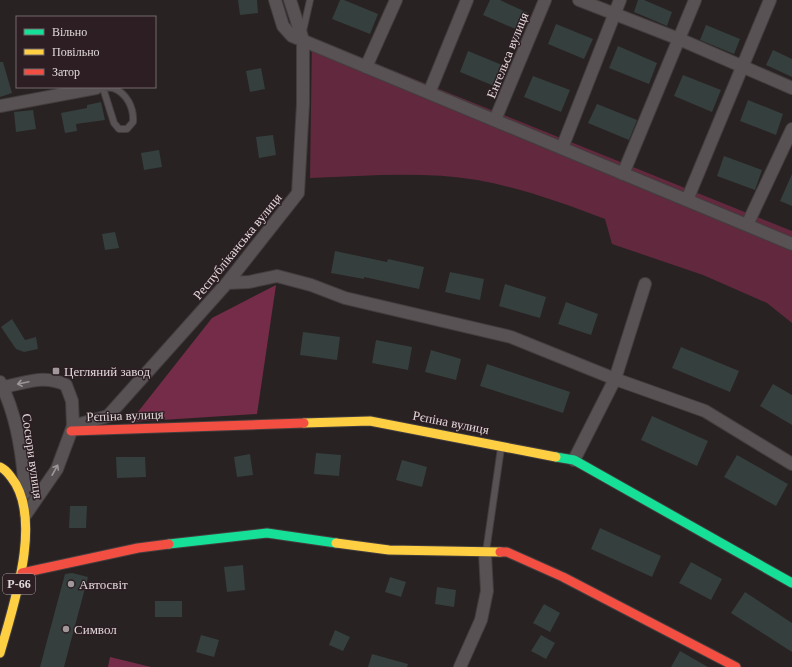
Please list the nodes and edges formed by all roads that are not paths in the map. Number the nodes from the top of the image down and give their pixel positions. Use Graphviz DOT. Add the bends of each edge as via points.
graph roads {
  1 [pos="274,0"];
  2 [pos="290,0"];
  3 [pos="310,0"];
  4 [pos="396,0"];
  5 [pos="467,0"];
  6 [pos="545,0"];
  7 [pos="579,0"];
  8 [pos="620,0"];
  9 [pos="695,0"];
  10 [pos="770,0"];
  11 [pos="615,14"];
  12 [pos="679,39"];
  13 [pos="303,40"];
  14 [pos="366,67"];
  15 [pos="742,68"];
  16 [pos="100,88"];
  17 [pos="792,88"];
  18 [pos="429,93"];
  19 [pos="0,106"];
  20 [pos="495,120"];
  21 [pos="792,129"];
  22 [pos="562,148"];
  23 [pos="623,174"];
  24 [pos="687,200"];
  25 [pos="747,225"];
  26 [pos="792,244"];
  27 [pos="228,283"];
  28 [pos="645,284"];
  29 [pos="615,379"];
  30 [pos="1,385"];
  31 [pos="72,428"];
  32 [pos="502,446"];
  33 [pos="574,460"];
  34 [pos="792,464"];
  35 [pos="0,467"];
  36 [pos="26,514"];
  37 [pos="485,553"];
  38 [pos="22,573"];
  39 [pos="792,583"];
  40 [pos="0,653"];
  41 [pos="460,667"];
  42 [pos="736,667"];
  1 -- 13 [label="street" via="283,26 292,36"];
  2 -- 13 [label="street, Республіканська вулиця"];
  3 -- 13 [label="lane"];
  4 -- 14 [label="street"];
  5 -- 18 [label="street"];
  6 -- 20 [label="street, Енгельса вулиця"];
  7 -- 11 [label="street"];
  8 -- 11 [label="street"];
  9 -- 12 [label="street"];
  10 -- 15 [label="street"];
  11 -- 12 [label="street"];
  11 -- 22 [label="street"];
  12 -- 15 [label="street"];
  12 -- 23 [label="street"];
  13 -- 14 [label="street"];
  13 -- 27 [label="street, Республіканська вулиця" via="303,104 298,193"];
  14 -- 18 [label="street"];
  15 -- 17 [label="street"];
  15 -- 24 [label="street"];
  16 -- 16 [label="lane" via="112,88 128,101 133,113 133,122 127,129 119,129 114,123"];
  16 -- 19 [label="street"];
  18 -- 20 [label="street"];
  20 -- 22 [label="street"];
  21 -- 25 [label="street"];
  22 -- 23 [label="street"];
  23 -- 24 [label="street"];
  24 -- 25 [label="street"];
  25 -- 26 [label="street"];
  27 -- 29 [label="street" via="277,276 345,298 511,337"];
  27 -- 31 [label="street, Республіканська вулиця" via="108,416"];
  28 -- 29 [label="street"];
  29 -- 33 [label="street"];
  29 -- 34 [label="street" via="705,411"];
  31 -- 30 [label="street, one-way" via="72,401 66,385 54,379"];
  30 -- 36 [label="street, Сосюри вулиця" via="12,411 19,442 25,482"];
  31 -- 32 [label="street, Рєпіна вулиця" via="370,421"];
  36 -- 31 [label="street, one-way" via="57,469"];
  32 -- 33 [label="street, Рєпіна вулиця"];
  32 -- 37 [label="lane"];
  33 -- 39 [label="street, Рєпіна вулиця"];
  35 -- 36 [label="street, Р-66" via="18,486"];
  36 -- 38 [label="street, Сосюри вулиця / Р-66"];
  37 -- 38 [label="street" via="389,550 267,533 138,548"];
  37 -- 41 [label="street" via="487,591 481,620"];
  37 -- 42 [label="street" via="507,552 563,577"];
  38 -- 40 [label="street, Сосюри вулиця / Р-66"];
}
